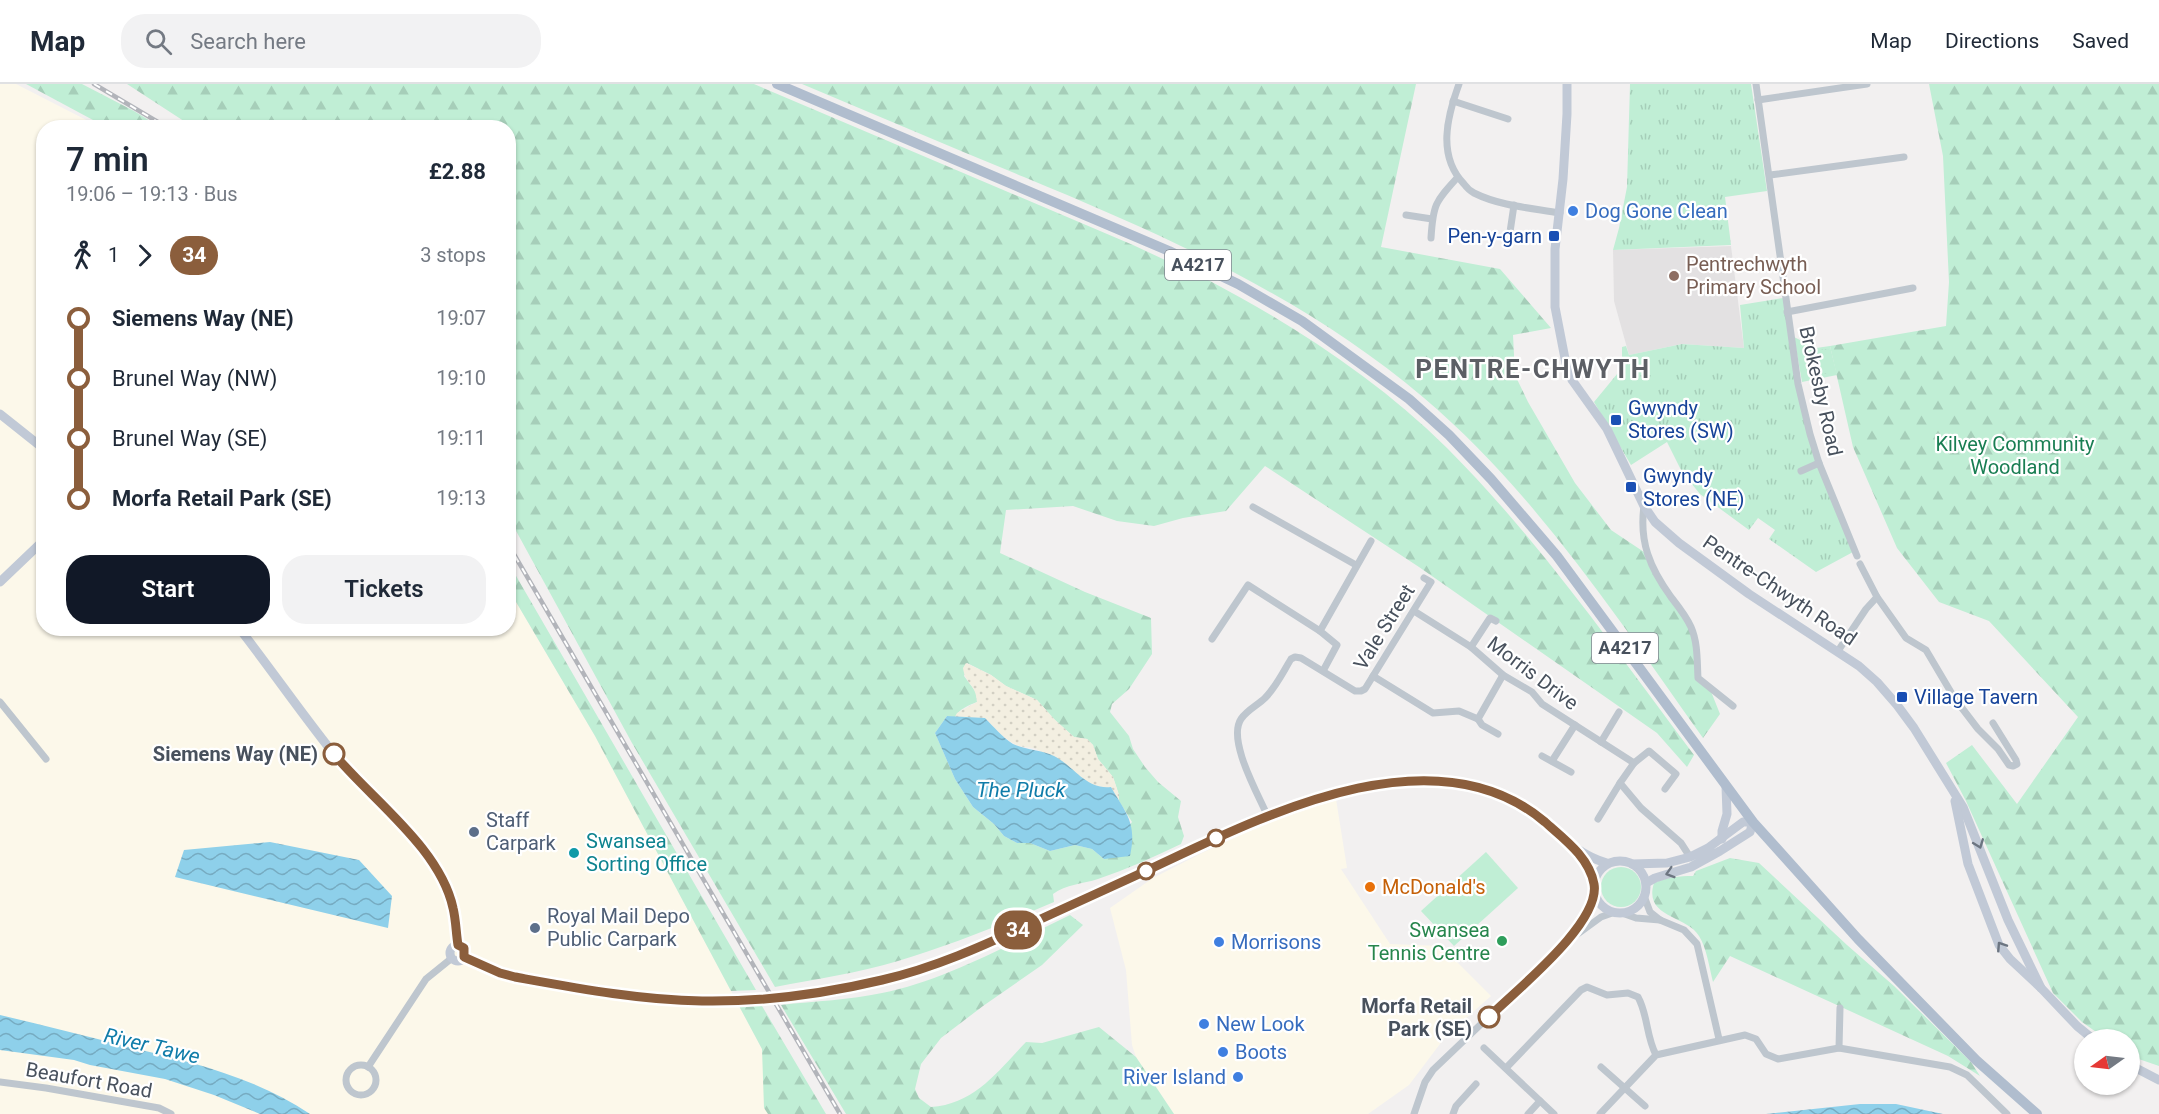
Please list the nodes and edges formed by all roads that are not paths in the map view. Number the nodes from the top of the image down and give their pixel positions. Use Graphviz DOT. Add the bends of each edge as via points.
graph roads {
  1 [pos="777,84"];
  2 [pos="1459,84"];
  3 [pos="1567,84"];
  4 [pos="1756,84"];
  5 [pos="1868,84"];
  6 [pos="1758,100"];
  7 [pos="1453,101"];
  8 [pos="1508,119"];
  9 [pos="1904,157"];
  10 [pos="1770,175"];
  11 [pos="1457,178"];
  12 [pos="1515,205"];
  13 [pos="1560,213"];
  14 [pos="1406,215"];
  15 [pos="1432,219"];
  16 [pos="1510,232"];
  17 [pos="1431,238"];
  18 [pos="1913,288"];
  19 [pos="1787,312"];
  20 [pos="0,414"];
  21 [pos="36,443"];
  22 [pos="1819,463"];
  23 [pos="1801,471"];
  24 [pos="1644,506"];
  25 [pos="1253,507"];
  26 [pos="1371,541"];
  27 [pos="36,548"];
  28 [pos="1857,556"];
  29 [pos="1860,564"];
  30 [pos="1356,565"];
  31 [pos="1424,578"];
  32 [pos="0,582"];
  33 [pos="1877,597"];
  34 [pos="1414,611"];
  35 [pos="1496,621"];
  36 [pos="1320,632"];
  37 [pos="245,636"];
  38 [pos="1212,639"];
  39 [pos="1471,647"];
  40 [pos="1838,651"];
  41 [pos="1323,671"];
  42 [pos="1503,675"];
  43 [pos="1373,676"];
  44 [pos="0,702"];
  45 [pos="1733,706"];
  46 [pos="1619,712"];
  47 [pos="1478,719"];
  48 [pos="1993,723"];
  49 [pos="1575,724"];
  50 [pos="1498,734"];
  51 [pos="1601,742"];
  52 [pos="1542,756"];
  53 [pos="46,759"];
  54 [pos="1552,761"];
  55 [pos="1634,763"];
  56 [pos="1571,772"];
  57 [pos="1620,783"];
  58 [pos="1726,786"];
  59 [pos="1665,789"];
  60 [pos="1953,792"];
  61 [pos="1268,815"];
  62 [pos="1598,819"];
  63 [pos="1753,822"];
  64 [pos="1722,839"];
  65 [pos="1574,848"];
  66 [pos="1690,857"];
  67 [pos="1607,863"];
  68 [pos="1632,864"];
  69 [pos="1646,883"];
  70 [pos="1594,884"];
  71 [pos="1595,895"];
  72 [pos="1644,896"];
  73 [pos="1618,912"];
  74 [pos="1660,920"];
  75 [pos="1568,941"];
  76 [pos="458,945"];
  77 [pos="464,957"];
  78 [pos="452,958"];
  79 [pos="2042,988"];
  80 [pos="1840,1008"];
  81 [pos="2081,1029"];
  82 [pos="1719,1039"];
  83 [pos="1484,1048"];
  84 [pos="1839,1048"];
  85 [pos="1656,1055"];
  86 [pos="368,1067"];
  87 [pos="1602,1067"];
  88 [pos="1506,1068"];
  89 [pos="2140,1070"];
  90 [pos="2159,1080"];
  91 [pos="0,1082"];
  92 [pos="1476,1084"];
  93 [pos="1624,1088"];
  94 [pos="1540,1101"];
  95 [pos="1645,1106"];
  96 [pos="171,1114"];
  97 [pos="1414,1114"];
  98 [pos="1453,1114"];
  99 [pos="1528,1114"];
  100 [pos="1554,1114"];
  101 [pos="1600,1114"];
  102 [pos="2007,1114"];
  103 [pos="2037,1114"];
  1 -- 58 [label="main road, A4217" via="1179,256 1238,284 1353,357 1409,399 1491,479 1557,556"];
  2 -- 7 [label="street"];
  3 -- 13 [label="street, Pentre-Chwyth Road"];
  4 -- 6 [label="street, Brokesby Road"];
  5 -- 6 [label="street"];
  6 -- 10 [label="street, Brokesby Road"];
  7 -- 8 [label="street"];
  7 -- 11 [label="street" via="1447,152"];
  9 -- 10 [label="street"];
  10 -- 19 [label="street, Brokesby Road"];
  11 -- 12 [label="street" via="1471,192"];
  11 -- 15 [label="street" via="1436,201"];
  12 -- 13 [label="street"];
  12 -- 16 [label="street"];
  13 -- 24 [label="street, Pentre-Chwyth Road" via="1555,249 1555,306 1570,376 1619,450"];
  14 -- 15 [label="street"];
  15 -- 17 [label="street"];
  18 -- 19 [label="street"];
  19 -- 22 [label="street, Brokesby Road" via="1798,384"];
  20 -- 21 [label="street"];
  22 -- 23 [label="street"];
  22 -- 28 [label="street, Brokesby Road"];
  24 -- 40 [label="street, Pentre-Chwyth Road" via="1655,522 1679,543"];
  24 -- 45 [label="street" via="1644,546 1655,575 1690,625 1698,678"];
  25 -- 30 [label="street"];
  26 -- 30 [label="street"];
  27 -- 32 [label="street"];
  29 -- 33 [label="street"];
  30 -- 36 [label="street"];
  31 -- 34 [label="street, Vale Street" via="1431,582"];
  33 -- 40 [label="street"];
  33 -- 48 [label="street" via="1906,638 1926,650 1978,729 2009,765 2017,764"];
  34 -- 39 [label="street, Morris Drive"];
  34 -- 43 [label="street, Vale Street"];
  35 -- 39 [label="street, Morris Drive" via="1490,618"];
  36 -- 38 [label="street" via="1248,585"];
  36 -- 41 [label="street" via="1337,645"];
  37 -- 76 [label="street" via="343,765 426,855 448,892"];
  39 -- 42 [label="street, Morris Drive"];
  40 -- 60 [label="street, Pentre-Chwyth Road" via="1878,682 1897,705"];
  41 -- 43 [label="street, Vale Street" via="1355,691 1365,689"];
  41 -- 61 [label="street, Vale Street" via="1295,657 1267,696 1238,725 1239,747"];
  42 -- 47 [label="street"];
  42 -- 49 [label="street, Morris Drive"];
  43 -- 47 [label="street" via="1433,713 1460,711"];
  44 -- 53 [label="street"];
  46 -- 51 [label="street"];
  47 -- 50 [label="street"];
  49 -- 51 [label="street, Morris Drive"];
  49 -- 54 [label="street, Morris Drive"];
  51 -- 55 [label="street, Morris Drive"];
  52 -- 54 [label="street"];
  54 -- 56 [label="street"];
  55 -- 57 [label="street"];
  55 -- 59 [label="street" via="1648,751 1676,774"];
  57 -- 62 [label="street"];
  57 -- 66 [label="street" via="1641,808 1681,843"];
  58 -- 63 [label="main road, A4217"];
  58 -- 64 [label="street" via="1727,814"];
  60 -- 79 [label="street, Pentre-Chwyth Road, one-way" via="1970,821 2008,920"];
  79 -- 60 [label="street, Pentre-Chwyth Road, one-way" via="2010,959 1993,932 1968,864"];
  61 -- 65 [label="street" via="1334,793 1399,782 1472,785 1519,803"];
  61 -- 77 [label="street" via="990,944 879,981 764,999 698,1001 630,996 515,977"];
  63 -- 64 [label="street" via="1743,822"];
  63 -- 69 [label="street, one-way" via="1750,832 1720,851 1691,867"];
  63 -- 103 [label="main road, A4217" via="1858,939 1976,1060"];
  64 -- 66 [label="street"];
  65 -- 67 [label="street"];
  65 -- 70 [label="street"];
  66 -- 68 [label="street" via="1667,863"];
  67 -- 68 [label="street"];
  67 -- 70 [label="street"];
  68 -- 69 [label="street"];
  69 -- 72 [label="street"];
  70 -- 71 [label="street"];
  71 -- 73 [label="street" via="1602,906"];
  71 -- 75 [label="street" via="1585,918"];
  72 -- 73 [label="street" via="1635,908"];
  72 -- 74 [label="street" via="1650,912"];
  73 -- 74 [label="street"];
  73 -- 75 [label="street" via="1601,917"];
  74 -- 82 [label="street" via="1684,930 1697,944"];
  75 -- 97 [label="street" via="1433,1070"];
  76 -- 77 [label="street" via="464,948"];
  76 -- 78 [label="street" via="450,950"];
  77 -- 78 [label="street"];
  78 -- 86 [label="street" via="426,979"];
  79 -- 81 [label="street, Pentre-Chwyth Road"];
  80 -- 84 [label="street"];
  82 -- 84 [label="street" via="1752,1036 1766,1054 1778,1059"];
  82 -- 85 [label="street"];
  83 -- 88 [label="street"];
  84 -- 102 [label="street" via="1950,1067 1967,1075"];
  85 -- 88 [label="street" via="1638,997 1628,993 1607,995 1587,987"];
  85 -- 93 [label="street"];
  86 -- 86 [label="street" via="375,1078 374,1087 365,1094 354,1093 347,1084 348,1073 357,1066"];
  87 -- 93 [label="street"];
  88 -- 94 [label="street"];
  89 -- 90 [label="street"];
  91 -- 96 [label="street, Beaufort Road" via="159,1108"];
  92 -- 98 [label="street"];
  93 -- 95 [label="street"];
  93 -- 101 [label="street"];
  94 -- 99 [label="street"];
  94 -- 100 [label="street"];
}
